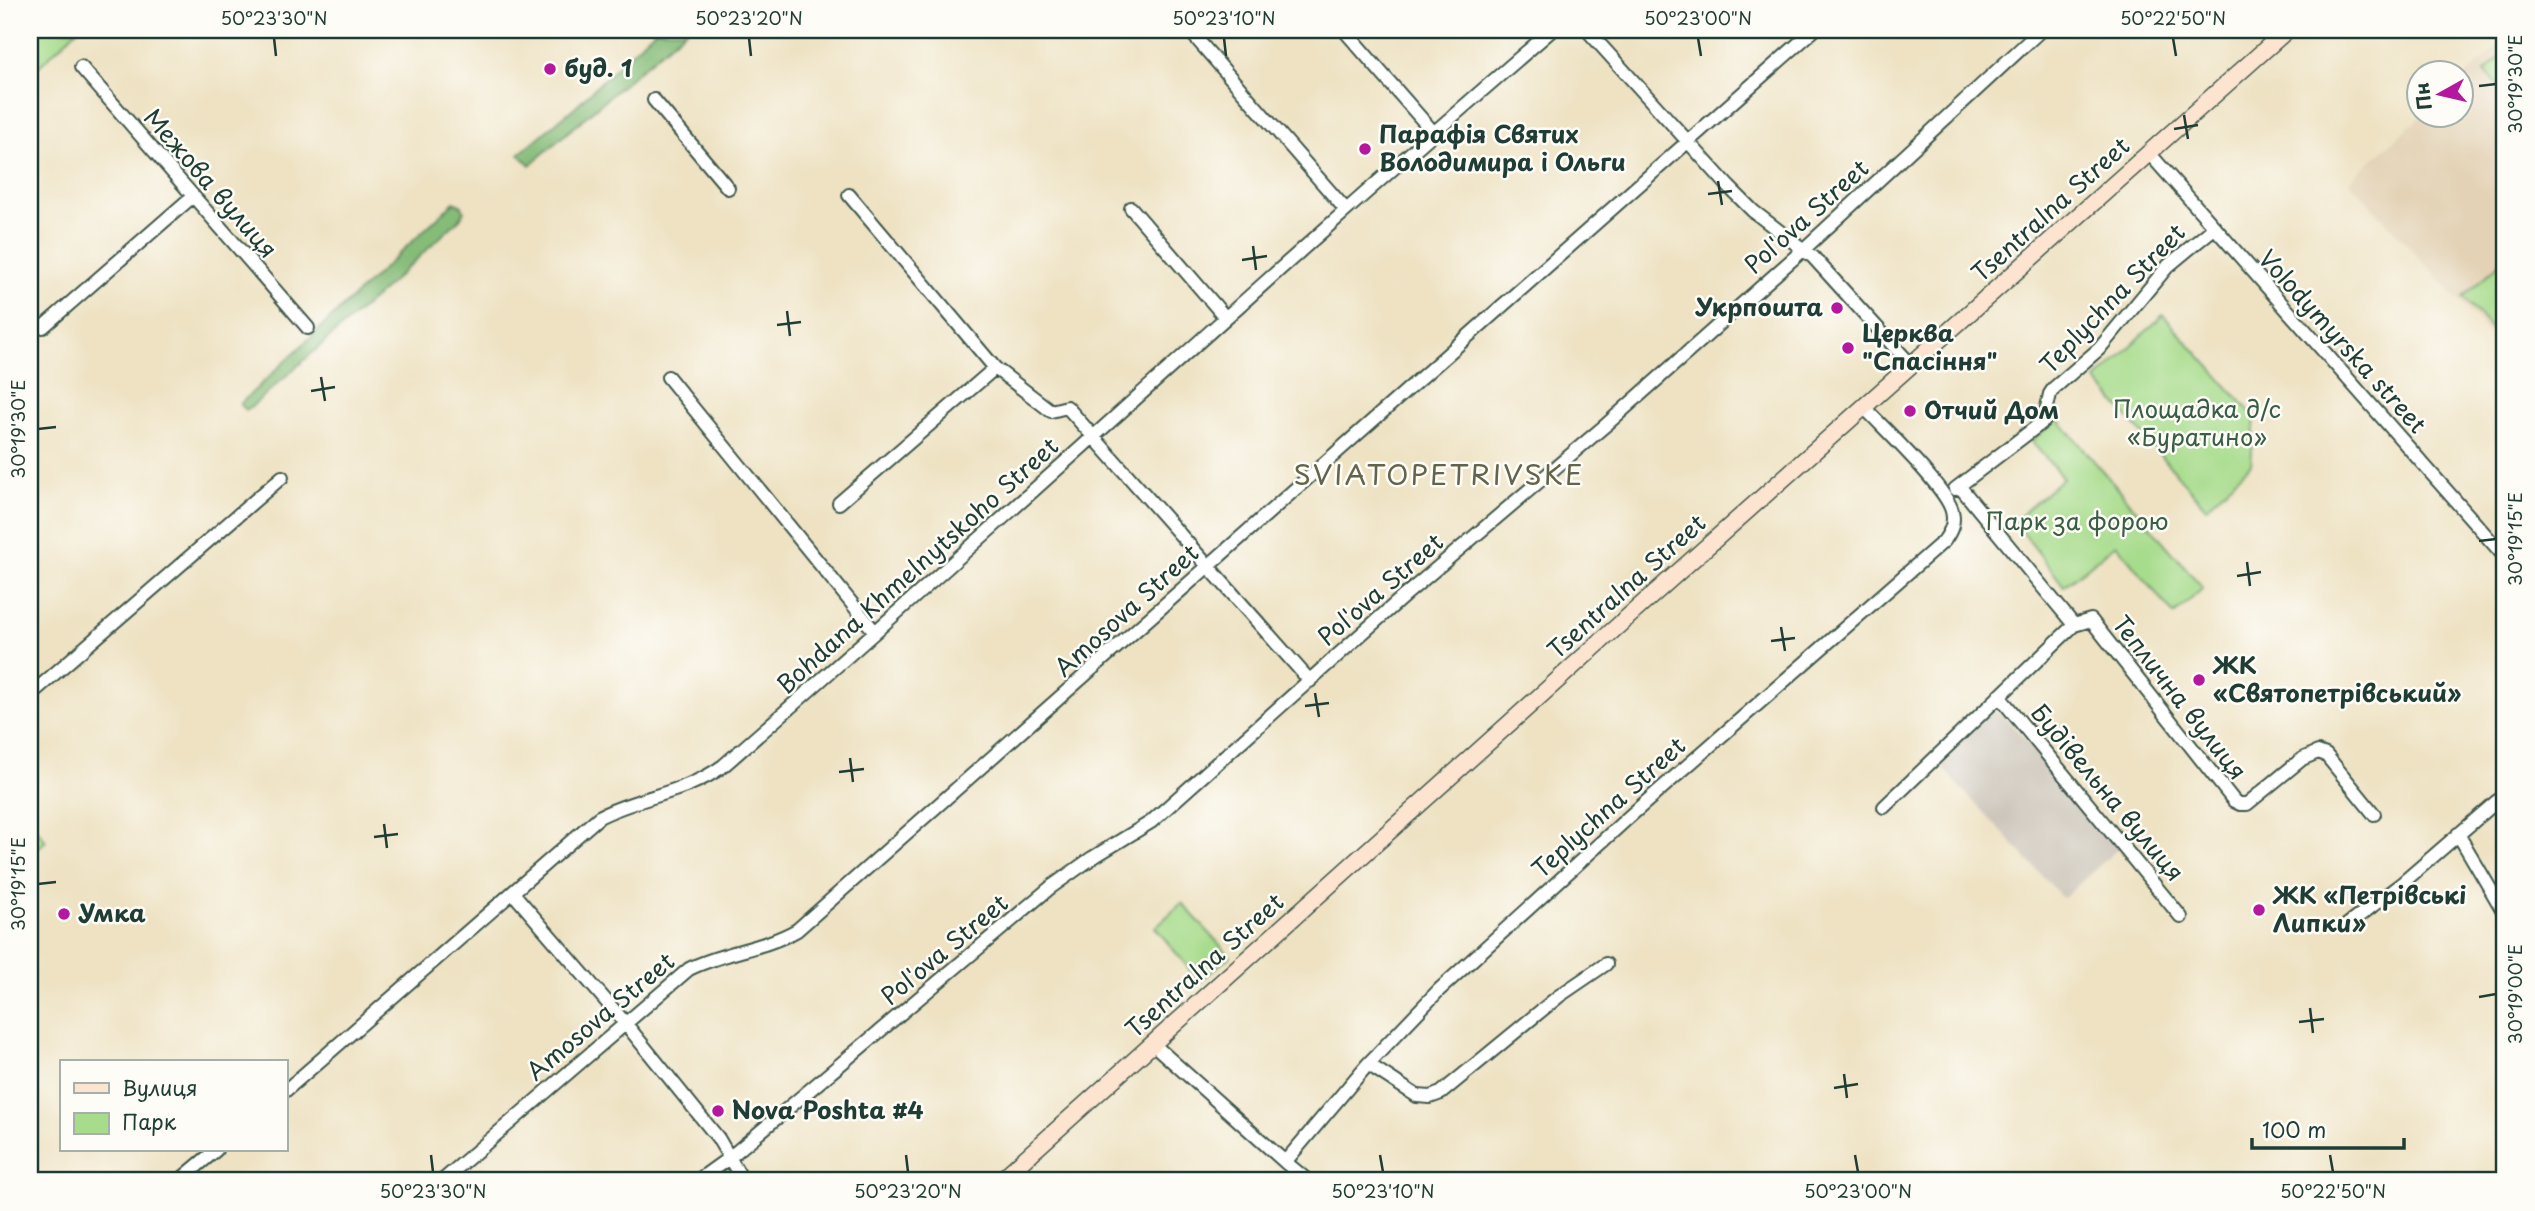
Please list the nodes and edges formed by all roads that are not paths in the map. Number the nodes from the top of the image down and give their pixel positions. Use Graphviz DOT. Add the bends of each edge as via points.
graph roads {
  1 [pos="1189,30"];
  2 [pos="1344,30"];
  3 [pos="1552,30"];
  4 [pos="1587,30"];
  5 [pos="1814,30"];
  6 [pos="2041,30"];
  7 [pos="2287,30"];
  8 [pos="80,67"];
  9 [pos="654,100"];
  10 [pos="1433,132"];
  11 [pos="1688,143"];
  12 [pos="2149,153"];
  13 [pos="728,188"];
  14 [pos="849,195"];
  15 [pos="193,196"];
  16 [pos="1131,208"];
  17 [pos="1346,210"];
  18 [pos="2214,228"];
  19 [pos="1803,250"];
  20 [pos="1226,317"];
  21 [pos="43,327"];
  22 [pos="308,328"];
  23 [pos="1912,365"];
  24 [pos="995,368"];
  25 [pos="668,377"];
  26 [pos="1864,407"];
  27 [pos="1094,438"];
  28 [pos="282,477"];
  29 [pos="1960,487"];
  30 [pos="1945,494"];
  31 [pos="839,503"];
  32 [pos="2505,557"];
  33 [pos="1209,567"];
  34 [pos="2074,625"];
  35 [pos="875,632"];
  36 [pos="1310,681"];
  37 [pos="30,695"];
  38 [pos="1999,696"];
  39 [pos="2505,796"];
  40 [pos="1884,807"];
  41 [pos="2374,814"];
  42 [pos="2458,834"];
  43 [pos="513,893"];
  44 [pos="2505,914"];
  45 [pos="2181,917"];
  46 [pos="2347,925"];
  47 [pos="1606,964"];
  48 [pos="625,1023"];
  49 [pos="1153,1044"];
  50 [pos="1368,1064"];
  51 [pos="287,1089"];
  52 [pos="214,1152"];
  53 [pos="729,1158"];
  54 [pos="1285,1161"];
  55 [pos="179,1181"];
  56 [pos="442,1181"];
  57 [pos="697,1181"];
  58 [pos="743,1181"];
  59 [pos="1000,1181"];
  60 [pos="1308,1181"];
  1 -- 17 [label="street"];
  2 -- 10 [label="street"];
  3 -- 10 [label="street, Bohdana Khmelnytskoho Street"];
  4 -- 11 [label="street"];
  5 -- 11 [label="street, Amosova Street"];
  6 -- 19 [label="street, Pol'ova Street"];
  7 -- 12 [label="main road, Tsentralna Street"];
  8 -- 15 [label="street, Межова вулиця"];
  9 -- 13 [label="street"];
  10 -- 17 [label="street, Bohdana Khmelnytskoho Street"];
  11 -- 19 [label="street" via="1753,211"];
  11 -- 33 [label="street, Amosova Street"];
  12 -- 18 [label="street, Volodymyrska street"];
  12 -- 23 [label="main road, Tsentralna Street"];
  14 -- 24 [label="street"];
  15 -- 21 [label="street"];
  15 -- 22 [label="street, Межова вулиця"];
  16 -- 20 [label="street"];
  17 -- 20 [label="street, Bohdana Khmelnytskoho Street"];
  18 -- 29 [label="street, Teplychna Street" via="2168,266 2099,349 2054,388 2045,421"];
  18 -- 32 [label="street, Volodymyrska street"];
  19 -- 23 [label="street"];
  19 -- 36 [label="street, Pol'ova Street"];
  20 -- 27 [label="street, Bohdana Khmelnytskoho Street"];
  23 -- 26 [label="main road, Tsentralna Street"];
  24 -- 27 [label="street" via="1051,411 1067,407"];
  24 -- 31 [label="street"];
  25 -- 35 [label="street"];
  26 -- 30 [label="street"];
  26 -- 49 [label="main road, Tsentralna Street"];
  27 -- 33 [label="street"];
  27 -- 35 [label="street, Bohdana Khmelnytskoho Street"];
  28 -- 37 [label="street"];
  29 -- 30 [label="street, Teplychna Street"];
  29 -- 34 [label="street"];
  30 -- 50 [label="street, Teplychna Street" via="1953,525 1944,541 1620,825 1439,990"];
  33 -- 36 [label="street"];
  33 -- 48 [label="street, Amosova Street" via="797,930 689,969"];
  34 -- 38 [label="street"];
  34 -- 41 [label="street, Теплична вулиця" via="2091,620 2234,801 2247,804 2302,759 2318,752 2326,755"];
  35 -- 43 [label="street, Bohdana Khmelnytskoho Street" via="723,766 688,787 599,817"];
  36 -- 53 [label="street, Pol'ova Street" via="1151,822 1051,887"];
  38 -- 40 [label="street"];
  38 -- 45 [label="street, Будівельна вулиця"];
  39 -- 42 [label="street"];
  42 -- 44 [label="street"];
  42 -- 46 [label="street"];
  43 -- 48 [label="street"];
  43 -- 51 [label="street, Bohdana Khmelnytskoho Street"];
  47 -- 50 [label="street" via="1559,996 1441,1093 1417,1097"];
  48 -- 53 [label="street"];
  48 -- 56 [label="street, Amosova Street"];
  49 -- 54 [label="street"];
  49 -- 59 [label="main road, Tsentralna Street"];
  50 -- 54 [label="street, Teplychna Street"];
  52 -- 55 [label="street"];
  53 -- 57 [label="street, Pol'ova Street"];
  53 -- 58 [label="street"];
  54 -- 60 [label="street"];
}
